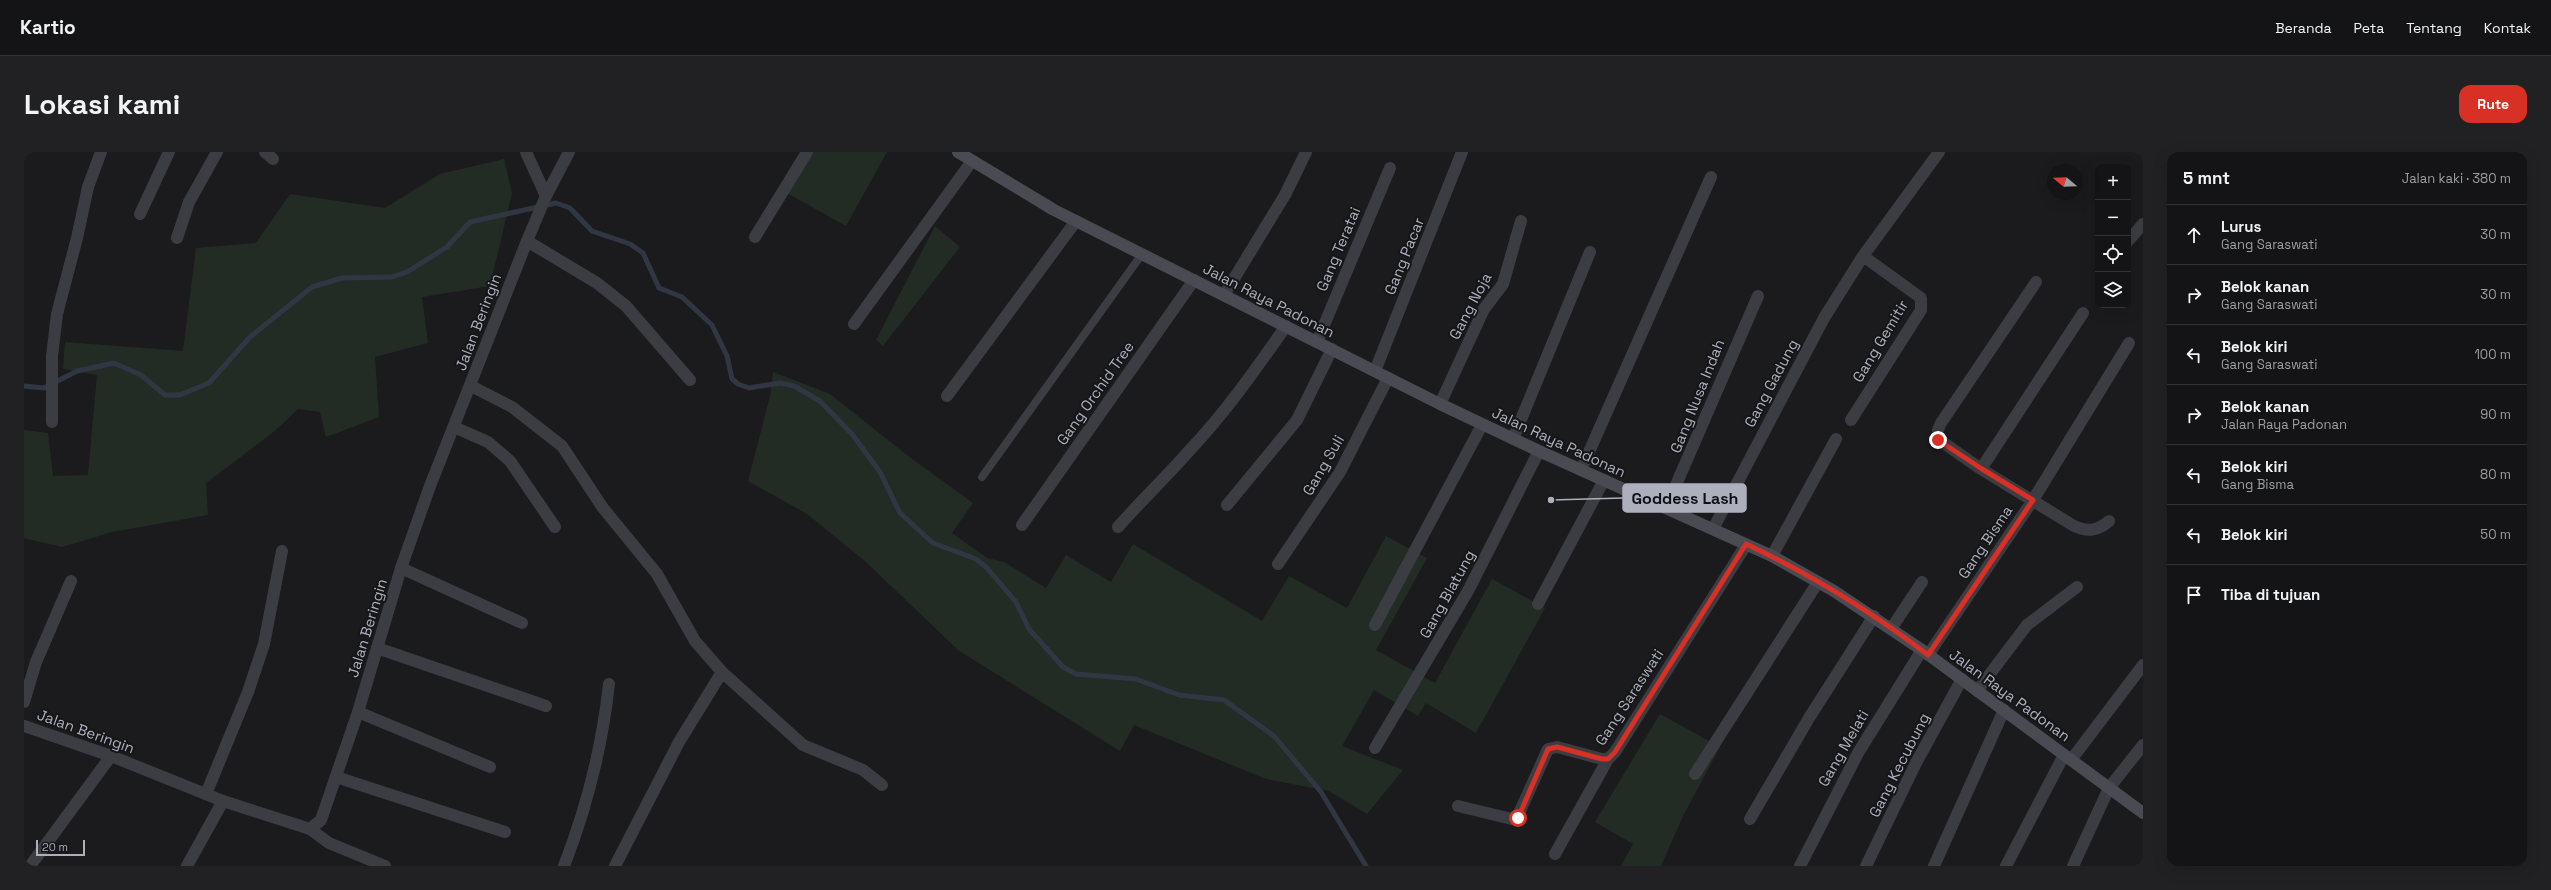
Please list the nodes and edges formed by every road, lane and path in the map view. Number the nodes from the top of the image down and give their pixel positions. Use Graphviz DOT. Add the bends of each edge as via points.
graph roads {
  1 [pos="101,152"];
  2 [pos="169,152"];
  3 [pos="217,152"];
  4 [pos="526,152"];
  5 [pos="569,152"];
  6 [pos="807,152"];
  7 [pos="958,152"];
  8 [pos="1306,152"];
  9 [pos="1462,152"];
  10 [pos="1939,152"];
  11 [pos="972,161"];
  12 [pos="1390,168"];
  13 [pos="1712,178"];
  14 [pos="546,196"];
  15 [pos="140,214"];
  16 [pos="1076,221"];
  17 [pos="1521,221"];
  18 [pos="2143,224"];
  19 [pos="177,238"];
  20 [pos="755,238"];
  21 [pos="2131,238"];
  22 [pos="527,241"];
  23 [pos="1590,252"];
  24 [pos="1142,254"];
  25 [pos="1863,256"];
  26 [pos="1194,280"];
  27 [pos="2036,282"];
  28 [pos="1224,295"];
  29 [pos="1758,296"];
  30 [pos="2083,313"];
  31 [pos="854,324"];
  32 [pos="1286,326"];
  33 [pos="1317,342"];
  34 [pos="2129,343"];
  35 [pos="1332,350"];
  36 [pos="1375,371"];
  37 [pos="1388,378"];
  38 [pos="690,380"];
  39 [pos="470,386"];
  40 [pos="947,396"];
  41 [pos="1440,404"];
  42 [pos="1851,420"];
  43 [pos="52,422"];
  44 [pos="1482,425"];
  45 [pos="454,428"];
  46 [pos="1513,439"];
  47 [pos="1836,439"];
  48 [pos="1539,451"];
  49 [pos="1982,469"];
  50 [pos="1581,470"];
  51 [pos="982,477"];
  52 [pos="1604,480"];
  53 [pos="2033,500"];
  54 [pos="1227,505"];
  55 [pos="1666,508"];
  56 [pos="2109,521"];
  57 [pos="1022,525"];
  58 [pos="555,527"];
  59 [pos="1118,527"];
  60 [pos="1713,529"];
  61 [pos="1746,544"];
  62 [pos="282,551"];
  63 [pos="1772,556"];
  64 [pos="1278,564"];
  65 [pos="401,568"];
  66 [pos="71,581"];
  67 [pos="1818,582"];
  68 [pos="1922,582"];
  69 [pos="2077,587"];
  70 [pos="1538,604"];
  71 [pos="1874,616"];
  72 [pos="522,623"];
  73 [pos="1375,625"];
  74 [pos="1891,629"];
  75 [pos="378,648"];
  76 [pos="1925,652"];
  77 [pos="2143,665"];
  78 [pos="722,672"];
  79 [pos="1962,679"];
  80 [pos="609,684"];
  81 [pos="1977,691"];
  82 [pos="24,702"];
  83 [pos="546,706"];
  84 [pos="2004,710"];
  85 [pos="358,712"];
  86 [pos="24,726"];
  87 [pos="2143,745"];
  88 [pos="1375,748"];
  89 [pos="111,756"];
  90 [pos="2067,757"];
  91 [pos="1608,759"];
  92 [pos="490,767"];
  93 [pos="1695,774"];
  94 [pos="336,777"];
  95 [pos="882,785"];
  96 [pos="2109,788"];
  97 [pos="206,794"];
  98 [pos="223,801"];
  99 [pos="1458,806"];
  100 [pos="2143,813"];
  101 [pos="1750,819"];
  102 [pos="310,829"];
  103 [pos="505,832"];
  104 [pos="1554,854"];
  105 [pos="363,862"];
  106 [pos="30,866"];
  107 [pos="188,866"];
  108 [pos="385,866"];
  109 [pos="564,866"];
  110 [pos="615,866"];
  111 [pos="1800,866"];
  112 [pos="1866,866"];
  113 [pos="1934,866"];
  114 [pos="2006,866"];
  115 [pos="2073,866"];
  1 -- 43 [label="street" via="88,187 57,314 52,356"];
  2 -- 15 [label="street"];
  3 -- 19 [label="street" via="189,202"];
  4 -- 14 [label="street"];
  5 -- 14 [label="street, Jalan Beringin"];
  6 -- 20 [label="street"];
  7 -- 11 [label="main road, Jalan Raya Padonan"];
  8 -- 28 [label="street" via="1285,195"];
  9 -- 36 [label="street, Gang Pacar"];
  10 -- 25 [label="street, Gang Gadung"];
  11 -- 16 [label="main road, Jalan Raya Padonan"];
  11 -- 31 [label="street"];
  12 -- 33 [label="street, Gang Teratai"];
  13 -- 50 [label="street"];
  14 -- 22 [label="street, Jalan Beringin"];
  16 -- 24 [label="main road, Jalan Raya Padonan"];
  16 -- 40 [label="street"];
  17 -- 41 [label="street, Gang Noja" via="1503,284 1484,309"];
  18 -- 21 [label="street"];
  22 -- 38 [label="street" via="597,283 626,306"];
  22 -- 39 [label="street, Jalan Beringin"];
  23 -- 46 [label="street"];
  24 -- 26 [label="main road, Jalan Raya Padonan"];
  24 -- 51 [label="lane"];
  25 -- 42 [label="street, Gang Gemitir" via="1921,298 1922,304"];
  25 -- 60 [label="street, Gang Gadung" via="1824,318"];
  26 -- 28 [label="main road, Jalan Raya Padonan"];
  26 -- 57 [label="street, Gang Orchid Tree"];
  27 -- 49 [label="street" via="1938,430 1940,442"];
  28 -- 32 [label="main road, Jalan Raya Padonan"];
  29 -- 55 [label="street, Gang Nusa Indah"];
  30 -- 49 [label="street"];
  32 -- 33 [label="main road, Jalan Raya Padonan"];
  32 -- 59 [label="street" via="1233,398 1189,451"];
  33 -- 35 [label="main road, Jalan Raya Padonan"];
  34 -- 53 [label="street, Gang Bisma"];
  35 -- 36 [label="main road, Jalan Raya Padonan"];
  35 -- 54 [label="street" via="1297,420"];
  36 -- 37 [label="main road, Jalan Raya Padonan"];
  37 -- 41 [label="main road, Jalan Raya Padonan"];
  37 -- 64 [label="street, Gang Suli" via="1340,472"];
  39 -- 45 [label="street, Jalan Beringin"];
  39 -- 78 [label="street" via="512,407 562,446 603,508 657,574 695,641"];
  41 -- 44 [label="main road, Jalan Raya Padonan"];
  44 -- 46 [label="main road, Jalan Raya Padonan"];
  44 -- 73 [label="street"];
  45 -- 58 [label="street" via="488,442 510,461"];
  45 -- 65 [label="street, Jalan Beringin"];
  46 -- 48 [label="main road, Jalan Raya Padonan"];
  47 -- 63 [label="street"];
  48 -- 50 [label="main road, Jalan Raya Padonan"];
  48 -- 88 [label="street, Gang Blatung" via="1468,591"];
  49 -- 53 [label="street"];
  50 -- 52 [label="main road, Jalan Raya Padonan"];
  52 -- 55 [label="main road, Jalan Raya Padonan"];
  52 -- 70 [label="street"];
  53 -- 56 [label="street" via="2084,530 2101,528"];
  53 -- 76 [label="street, Gang Bisma"];
  55 -- 60 [label="main road, Jalan Raya Padonan"];
  60 -- 61 [label="main road, Jalan Raya Padonan"];
  61 -- 63 [label="main road, Jalan Raya Padonan"];
  61 -- 91 [label="street, Gang Saraswati" via="1615,752"];
  62 -- 97 [label="street" via="264,644 248,692"];
  63 -- 67 [label="main road, Jalan Raya Padonan"];
  65 -- 72 [label="street"];
  65 -- 75 [label="street, Jalan Beringin"];
  66 -- 82 [label="street" via="36,662"];
  67 -- 71 [label="main road, Jalan Raya Padonan"];
  67 -- 93 [label="street"];
  68 -- 74 [label="street"];
  69 -- 81 [label="street" via="2022,630"];
  71 -- 74 [label="main road, Jalan Raya Padonan"];
  71 -- 101 [label="street" via="1809,718"];
  74 -- 76 [label="main road, Jalan Raya Padonan"];
  75 -- 83 [label="street"];
  75 -- 85 [label="street, Jalan Beringin"];
  76 -- 79 [label="main road, Jalan Raya Padonan"];
  76 -- 111 [label="street, Gang Melati" via="1858,753"];
  77 -- 90 [label="street"];
  78 -- 95 [label="street" via="803,745 863,770"];
  78 -- 110 [label="street" via="679,742"];
  79 -- 81 [label="main road, Jalan Raya Padonan"];
  79 -- 112 [label="street, Gang Kecubung" via="1916,763"];
  80 -- 109 [label="street" via="604,729 590,791"];
  81 -- 84 [label="main road, Jalan Raya Padonan"];
  84 -- 90 [label="main road, Jalan Raya Padonan"];
  84 -- 113 [label="street"];
  85 -- 92 [label="street"];
  85 -- 94 [label="street, Jalan Beringin"];
  86 -- 89 [label="street, Jalan Beringin"];
  87 -- 96 [label="street"];
  89 -- 97 [label="street, Jalan Beringin"];
  89 -- 106 [label="street"];
  90 -- 96 [label="main road, Jalan Raya Padonan"];
  90 -- 114 [label="street"];
  91 -- 99 [label="street, Gang Saraswati" via="1557,747 1548,749 1516,820"];
  91 -- 104 [label="street"];
  94 -- 102 [label="street, Jalan Beringin" via="325,814"];
  94 -- 103 [label="street"];
  96 -- 100 [label="main road, Jalan Raya Padonan"];
  96 -- 115 [label="street"];
  97 -- 98 [label="street, Jalan Beringin"];
  98 -- 102 [label="street, Jalan Beringin"];
  98 -- 107 [label="street"];
  102 -- 105 [label="street" via="325,841"];
  105 -- 108 [label="street"];
}
